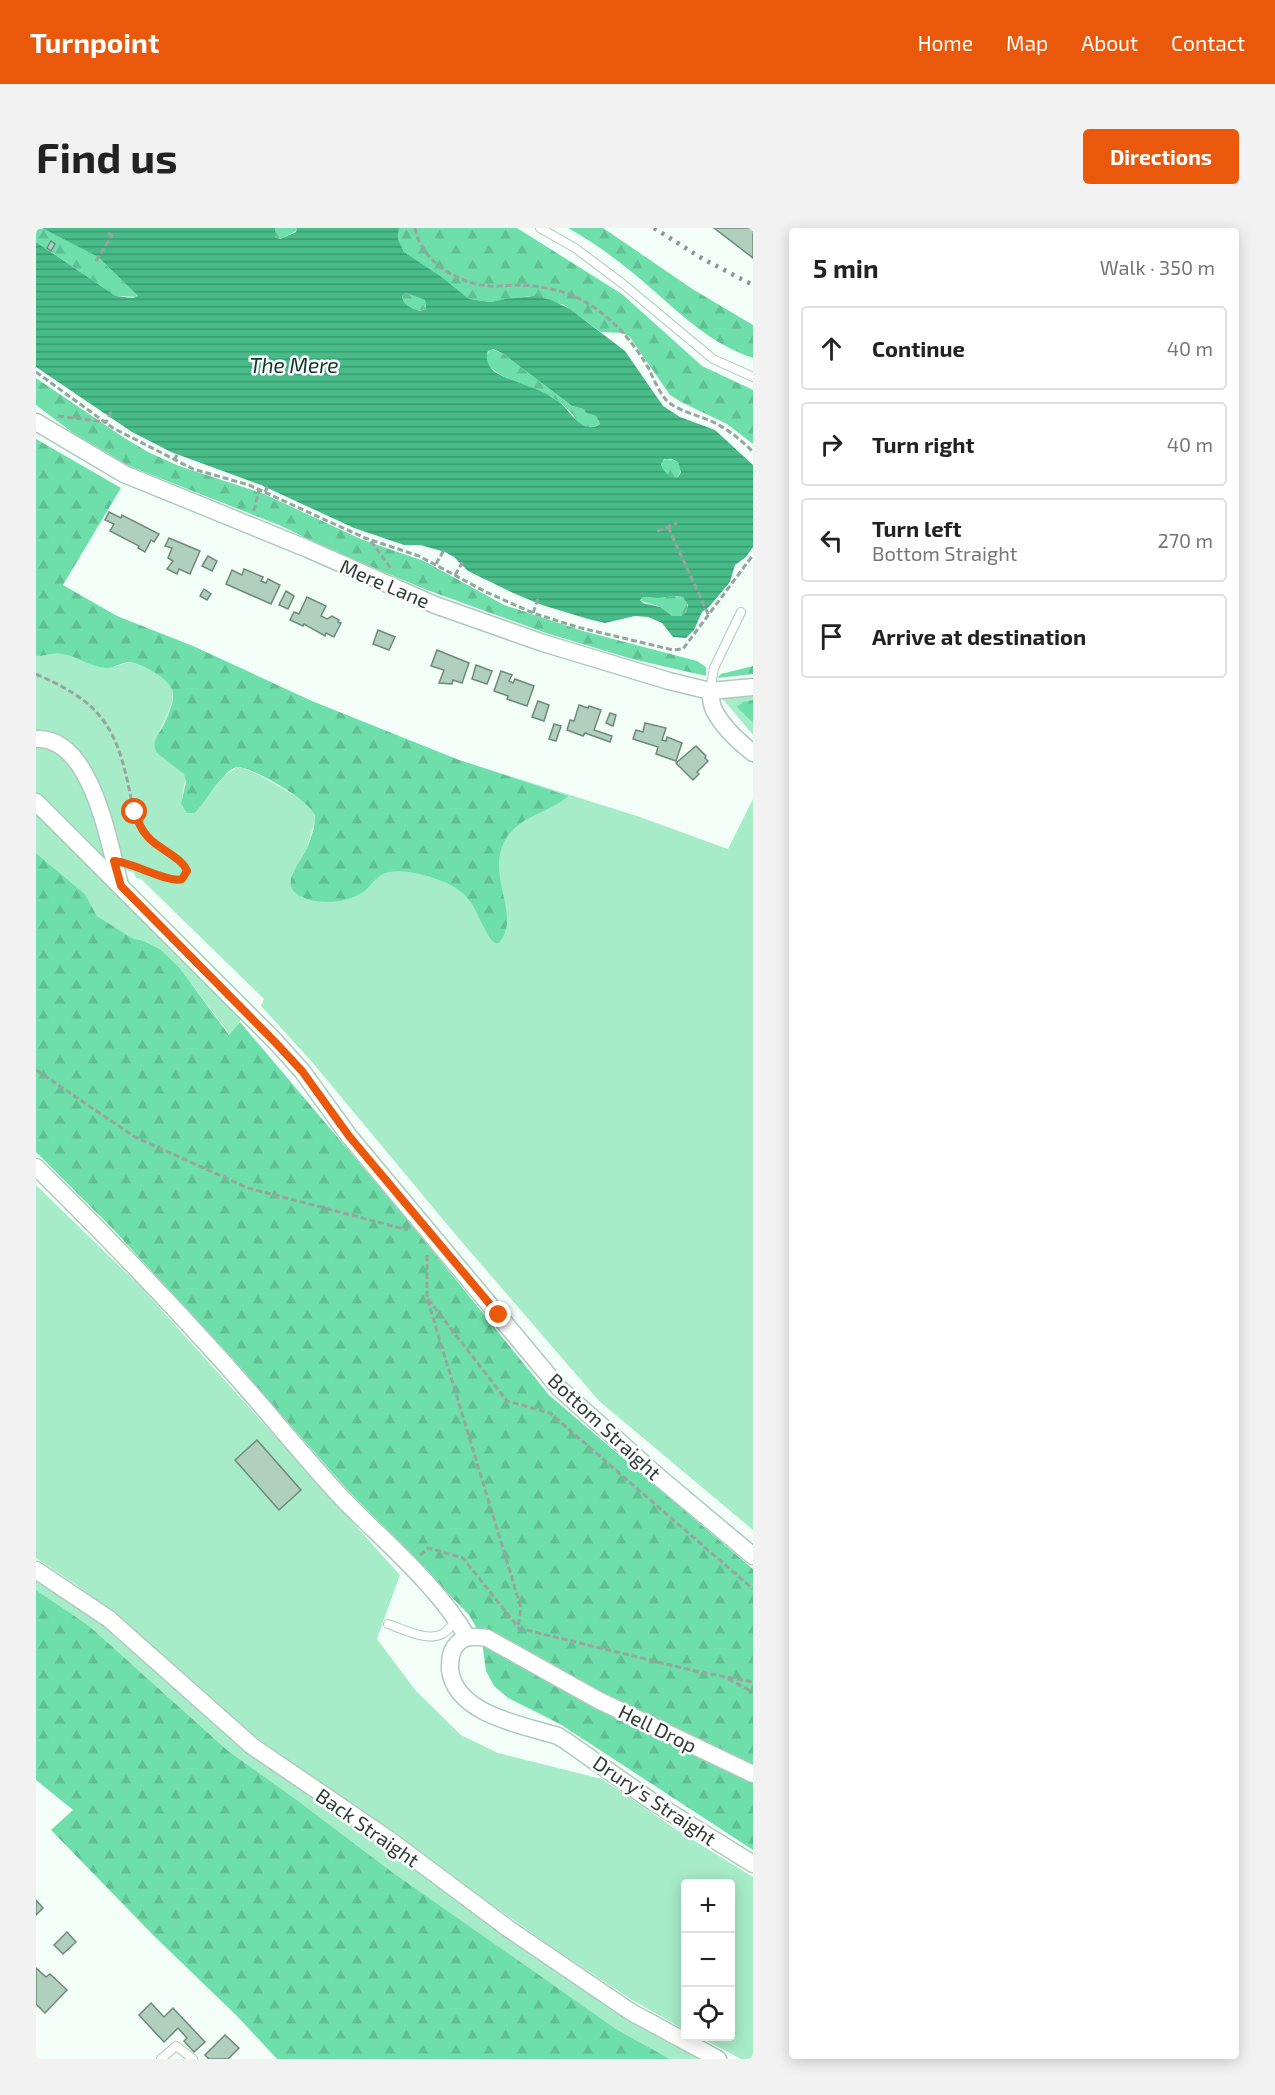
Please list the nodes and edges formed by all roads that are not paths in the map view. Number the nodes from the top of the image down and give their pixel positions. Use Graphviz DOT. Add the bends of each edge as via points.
graph roads {
  1 [pos="540,228"];
  2 [pos="753,377"];
  3 [pos="42,418"];
  4 [pos="741,612"];
  5 [pos="753,687"];
  6 [pos="710,691"];
  7 [pos="36,739"];
  8 [pos="753,753"];
  9 [pos="36,802"];
  10 [pos="121,886"];
  11 [pos="36,1167"];
  12 [pos="753,1556"];
  13 [pos="36,1570"];
  14 [pos="457,1620"];
  15 [pos="388,1624"];
  16 [pos="467,1637"];
  17 [pos="753,1774"];
  18 [pos="753,1864"];
  19 [pos="161,2059"];
  20 [pos="193,2059"];
  21 [pos="718,2059"];
  1 -- 2 [label="lane" via="606,270 713,359"];
  3 -- 6 [label="street, Mere Lane" via="124,474 435,605 623,669"];
  4 -- 6 [label="lane" via="714,668"];
  5 -- 6 [label="street, Mere Lane"];
  6 -- 8 [label="street" via="716,714"];
  7 -- 10 [label="street" via="59,744 72,753 80,766 97,802"];
  9 -- 10 [label="street, Bottom Straight"];
  10 -- 12 [label="street, Bottom Straight" via="302,1071 349,1136 560,1388"];
  11 -- 14 [label="street" via="118,1247"];
  13 -- 21 [label="street, Back Straight" via="109,1619 252,1746 632,2012"];
  14 -- 15 [label="lane" via="435,1636"];
  14 -- 16 [label="street"];
  16 -- 17 [label="street, Hell Drop" via="487,1638 598,1700"];
  16 -- 18 [label="street, Drury's Straight" via="454,1647 450,1656 451,1676 460,1693 480,1709 558,1736 650,1800"];
  19 -- 20 [label="lane" via="176,2046"];
}
